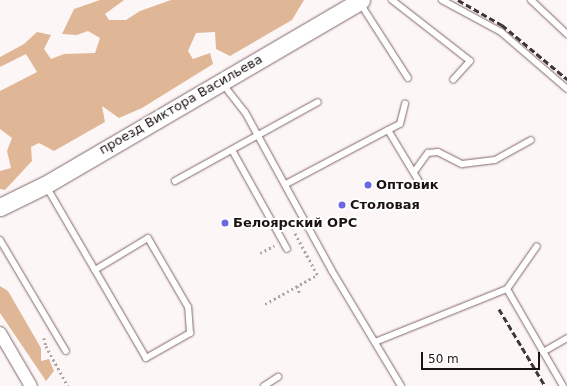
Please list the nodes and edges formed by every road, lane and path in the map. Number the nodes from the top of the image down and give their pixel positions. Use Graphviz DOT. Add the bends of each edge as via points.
graph roads {
  1 [pos="392,0"];
  2 [pos="442,0"];
  3 [pos="530,0"];
  4 [pos="360,1"];
  5 [pos="567,34"];
  6 [pos="408,78"];
  7 [pos="453,80"];
  8 [pos="221,82"];
  9 [pos="567,89"];
  10 [pos="318,102"];
  11 [pos="405,104"];
  12 [pos="388,130"];
  13 [pos="259,136"];
  14 [pos="530,140"];
  15 [pos="232,150"];
  16 [pos="414,172"];
  17 [pos="175,181"];
  18 [pos="286,184"];
  19 [pos="45,185"];
  20 [pos="421,185"];
  21 [pos="0,207"];
  22 [pos="296,234"];
  23 [pos="0,240"];
  24 [pos="537,246"];
  25 [pos="286,249"];
  26 [pos="95,270"];
  27 [pos="297,286"];
  28 [pos="507,289"];
  29 [pos="300,293"];
  30 [pos="265,304"];
  31 [pos="0,333"];
  32 [pos="567,338"];
  33 [pos="375,342"];
  34 [pos="66,351"];
  35 [pos="543,352"];
  36 [pos="278,377"];
  37 [pos="31,386"];
  38 [pos="264,386"];
  39 [pos="401,386"];
  40 [pos="563,386"];
  1 -- 7 [label="lane" via="470,61"];
  2 -- 9 [label="lane" via="501,32"];
  3 -- 5 [label="lane"];
  4 -- 6 [label="lane"];
  4 -- 8 [label="street, проезд Виктора Васильева"];
  8 -- 13 [label="lane" via="245,112"];
  8 -- 19 [label="street, проезд Виктора Васильева"];
  10 -- 13 [label="lane"];
  11 -- 12 [label="lane" via="400,124"];
  12 -- 16 [label="lane"];
  12 -- 18 [label="lane"];
  13 -- 15 [label="lane"];
  13 -- 18 [label="lane"];
  14 -- 16 [label="lane" via="495,160 462,164 438,152 428,153"];
  15 -- 17 [label="lane"];
  15 -- 25 [label="lane"];
  16 -- 20 [label="lane"];
  18 -- 33 [label="lane" via="332,271"];
  19 -- 21 [label="street, проезд Виктора Васильева"];
  19 -- 26 [label="lane"];
  22 -- 27 [label="path" via="317,275"];
  23 -- 34 [label="lane"];
  24 -- 28 [label="lane"];
  26 -- 26 [label="lane" via="146,358 190,333 188,307 148,238"];
  27 -- 29 [label="path"];
  27 -- 30 [label="path"];
  28 -- 33 [label="lane"];
  28 -- 35 [label="lane"];
  31 -- 37 [label="street"];
  32 -- 35 [label="lane"];
  33 -- 39 [label="lane"];
  35 -- 40 [label="lane"];
  36 -- 38 [label="lane"];
}
